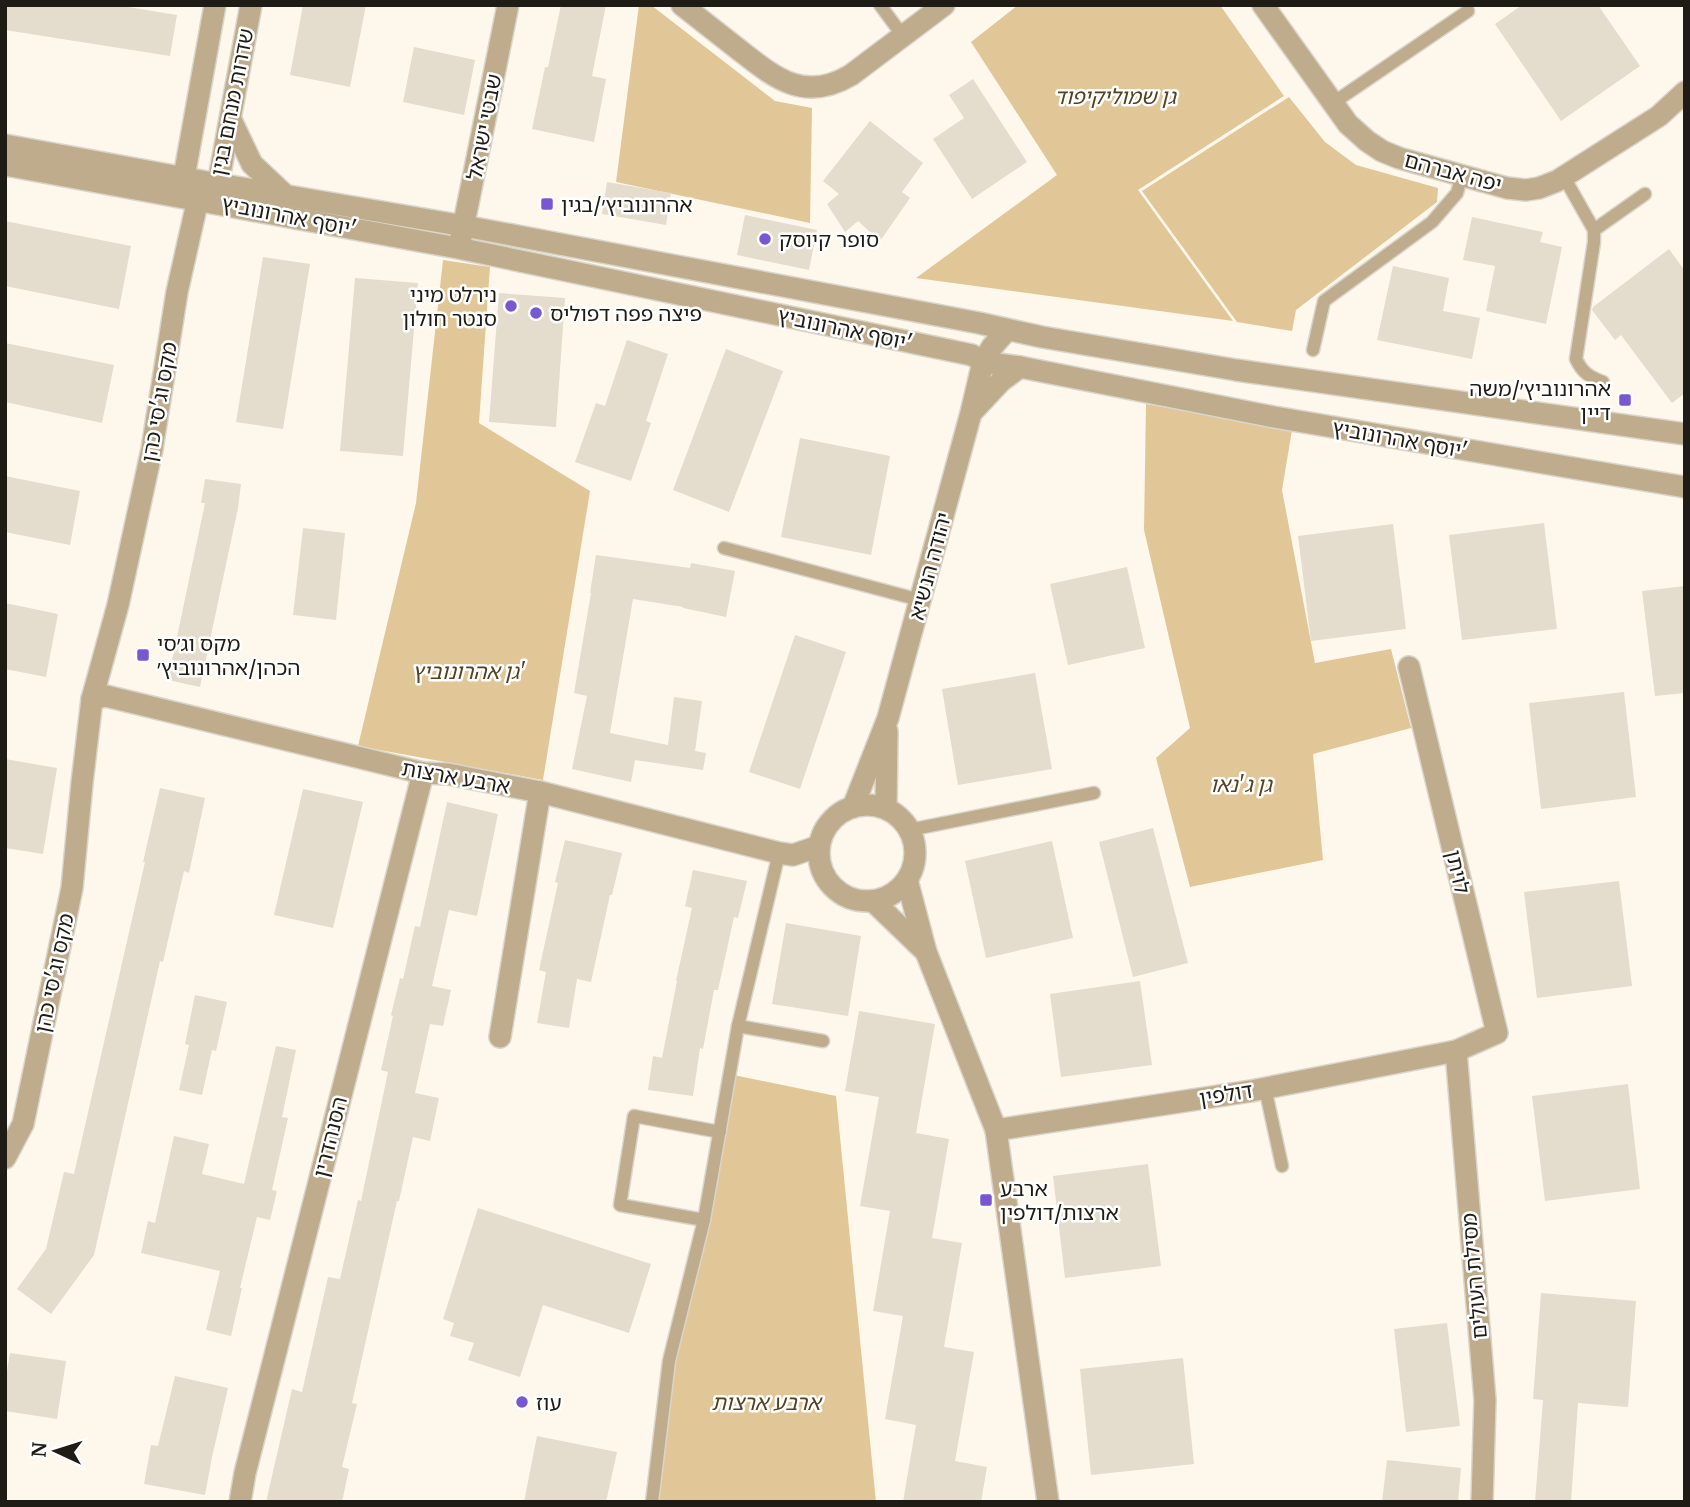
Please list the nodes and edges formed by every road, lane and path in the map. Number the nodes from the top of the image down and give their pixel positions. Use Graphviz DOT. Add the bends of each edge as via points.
graph roads {
  1 [pos="215,5"];
  2 [pos="251,5"];
  3 [pos="508,5"];
  4 [pos="682,5"];
  5 [pos="880,5"];
  6 [pos="944,5"];
  7 [pos="1263,5"];
  8 [pos="1468,11"];
  9 [pos="903,36"];
  10 [pos="1685,92"];
  11 [pos="1333,103"];
  12 [pos="231,120"];
  13 [pos="5,145"];
  14 [pos="5,165"];
  15 [pos="1462,175"];
  16 [pos="184,177"];
  17 [pos="1564,177"];
  18 [pos="218,184"];
  19 [pos="1645,194"];
  20 [pos="285,195"];
  21 [pos="198,199"];
  22 [pos="464,226"];
  23 [pos="1594,230"];
  24 [pos="458,248"];
  25 [pos="1007,330"];
  26 [pos="1313,350"];
  27 [pos="983,362"];
  28 [pos="1020,366"];
  29 [pos="1603,382"];
  30 [pos="971,413"];
  31 [pos="1685,434"];
  32 [pos="1685,487"];
  33 [pos="724,548"];
  34 [pos="920,600"];
  35 [pos="1409,667"];
  36 [pos="99,697"];
  37 [pos="888,718"];
  38 [pos="423,773"];
  39 [pos="540,792"];
  40 [pos="1094,793"];
  41 [pos="853,807"];
  42 [pos="886,808"];
  43 [pos="909,830"];
  44 [pos="819,846"];
  45 [pos="779,853"];
  46 [pos="907,880"];
  47 [pos="873,901"];
  48 [pos="926,953"];
  49 [pos="738,1026"];
  50 [pos="500,1037"];
  51 [pos="823,1041"];
  52 [pos="1455,1051"];
  53 [pos="1265,1088"];
  54 [pos="996,1130"];
  55 [pos="720,1132"];
  56 [pos="5,1158"];
  57 [pos="1282,1166"];
  58 [pos="704,1220"];
  59 [pos="240,1502"];
  60 [pos="652,1502"];
  61 [pos="1048,1502"];
  62 [pos="1482,1502"];
  1 -- 16 [label="street, שדרות מנחם בגין"];
  2 -- 12 [label="street, שדרות מנחם בגין"];
  3 -- 22 [label="street, שבטי ישראל"];
  4 -- 9 [label="street" via="771,75 797,86 816,88 843,80"];
  5 -- 9 [label="lane"];
  6 -- 9 [label="street"];
  7 -- 11 [label="street, יפה אברהם"];
  8 -- 11 [label="lane"];
  10 -- 17 [label="street, יפה אברהם" via="1659,116"];
  11 -- 15 [label="street, יפה אברהם" via="1360,136 1382,151"];
  12 -- 18 [label="street, שדרות מנחם בגין"];
  12 -- 20 [label="street" via="253,164"];
  13 -- 16 [label="street, יוסף אהרונוביץ'"];
  14 -- 21 [label="street, יוסף אהרונוביץ'"];
  15 -- 17 [label="street, יפה אברהם" via="1520,190"];
  15 -- 26 [label="lane" via="1457,193 1432,222 1324,301"];
  16 -- 18 [label="street, יוסף אהרונוביץ'"];
  16 -- 21 [label="street, שדרות מנחם בגין"];
  17 -- 23 [label="lane"];
  18 -- 20 [label="street, יוסף אהרונוביץ'"];
  18 -- 21 [label="street, שדרות מנחם בגין"];
  19 -- 23 [label="lane"];
  20 -- 22 [label="street, יוסף אהרונוביץ'"];
  21 -- 24 [label="street, יוסף אהרונוביץ'"];
  21 -- 36 [label="street, מקס וג'סי כהן" via="177,292 152,449"];
  22 -- 24 [label="street, שבטי ישראל"];
  22 -- 25 [label="street, יוסף אהרונוביץ'"];
  23 -- 29 [label="lane" via="1576,359 1588,377"];
  24 -- 27 [label="street, יוסף אהרונוביץ'" via="972,355"];
  25 -- 27 [label="street, יהודה הנשיא"];
  25 -- 31 [label="street, יוסף אהרונוביץ'" via="1236,370"];
  27 -- 28 [label="street, יוסף אהרונוביץ'"];
  27 -- 30 [label="street, יהודה הנשיא"];
  28 -- 30 [label="street, יהודה הנשיא"];
  28 -- 32 [label="street, יוסף אהרונוביץ'" via="1274,417"];
  30 -- 34 [label="street, יהודה הנשיא"];
  33 -- 34 [label="lane"];
  34 -- 37 [label="street, יהודה הנשיא"];
  35 -- 52 [label="street, לויתן" via="1497,1033"];
  36 -- 38 [label="street, ארבע ארצות"];
  36 -- 56 [label="street, מקס וג'סי כהן" via="82,783 72,888 23,1124"];
  37 -- 41 [label="street, יהודה הנשיא"];
  37 -- 42 [label="street, יהודה הנשיא"];
  38 -- 39 [label="street, ארבע ארצות"];
  38 -- 59 [label="street, הסנהדרין"];
  39 -- 45 [label="street, ארבע ארצות"];
  39 -- 50 [label="street"];
  40 -- 43 [label="lane"];
  41 -- 42 [label="street"];
  41 -- 44 [label="street" via="826,827"];
  42 -- 43 [label="street"];
  43 -- 46 [label="street" via="915,847"];
  44 -- 45 [label="street, ארבע ארצות" via="793,855"];
  44 -- 47 [label="street" via="822,871 837,891 856,901"];
  45 -- 49 [label="lane"];
  46 -- 47 [label="street" via="889,896"];
  46 -- 48 [label="street"];
  47 -- 48 [label="street"];
  48 -- 54 [label="street"];
  49 -- 51 [label="lane"];
  49 -- 55 [label="lane"];
  52 -- 53 [label="street, דולפין"];
  52 -- 62 [label="street, מסילת העולים" via="1485,1400"];
  53 -- 54 [label="street, דולפין"];
  53 -- 57 [label="lane"];
  54 -- 61 [label="street"];
  55 -- 58 [label="lane"];
  55 -- 58 [label="lane" via="634,1116 620,1205"];
  58 -- 60 [label="lane" via="669,1360"];
}
